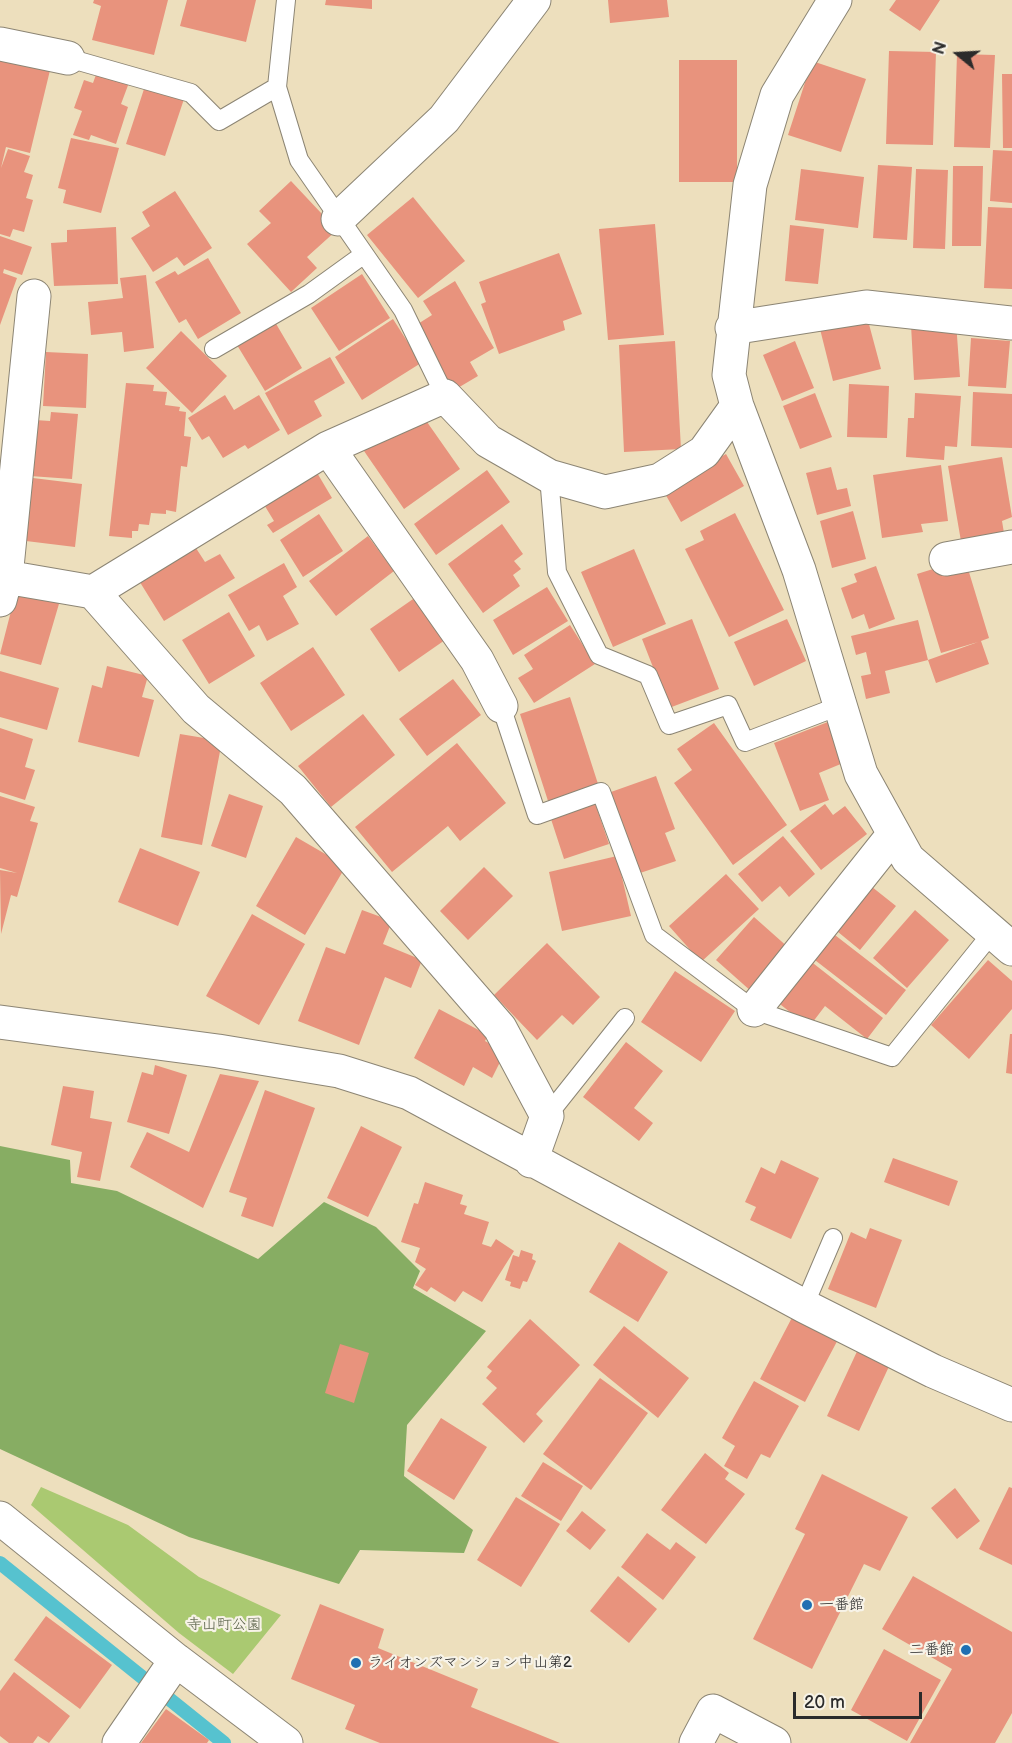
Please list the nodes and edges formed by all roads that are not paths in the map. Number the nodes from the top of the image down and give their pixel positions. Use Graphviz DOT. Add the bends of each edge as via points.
graph roads {
  1 [pos="286,0"];
  2 [pos="534,0"];
  3 [pos="835,0"];
  4 [pos="0,44"];
  5 [pos="68,58"];
  6 [pos="277,87"];
  7 [pos="338,219"];
  8 [pos="363,255"];
  9 [pos="34,296"];
  10 [pos="1012,323"];
  11 [pos="732,328"];
  12 [pos="214,350"];
  13 [pos="445,396"];
  14 [pos="737,406"];
  15 [pos="328,448"];
  16 [pos="549,476"];
  17 [pos="1012,547"];
  18 [pos="946,559"];
  19 [pos="2,584"];
  20 [pos="93,592"];
  21 [pos="839,705"];
  22 [pos="501,706"];
  23 [pos="894,834"];
  24 [pos="1002,941"];
  25 [pos="754,1010"];
  26 [pos="625,1018"];
  27 [pos="0,1022"];
  28 [pos="548,1116"];
  29 [pos="531,1161"];
  30 [pos="833,1238"];
  31 [pos="804,1306"];
  32 [pos="1012,1404"];
  33 [pos="0,1518"];
  34 [pos="176,1660"];
  35 [pos="119,1743"];
  36 [pos="286,1743"];
  37 [pos="696,1743"];
  38 [pos="774,1743"];
  1 -- 6 [label="lane"];
  2 -- 7 [label="street" via="444,119"];
  3 -- 11 [label="street" via="777,95 750,185"];
  4 -- 5 [label="street"];
  5 -- 6 [label="lane" via="191,93 219,122"];
  6 -- 7 [label="lane" via="299,160"];
  7 -- 8 [label="lane"];
  8 -- 12 [label="lane" via="309,294"];
  8 -- 13 [label="lane" via="403,310"];
  9 -- 19 [label="street"];
  10 -- 11 [label="street" via="866,307"];
  11 -- 14 [label="street" via="729,375"];
  13 -- 15 [label="street"];
  13 -- 16 [label="street" via="488,441"];
  14 -- 16 [label="street" via="704,452 660,480 605,492"];
  14 -- 21 [label="street" via="799,570"];
  15 -- 20 [label="street"];
  15 -- 22 [label="street" via="477,660"];
  16 -- 21 [label="lane" via="557,572 599,655 648,675 669,725 728,705 745,742"];
  17 -- 18 [label="street"];
  19 -- 20 [label="street"];
  20 -- 28 [label="street" via="196,709 293,790 500,1028"];
  21 -- 23 [label="street" via="861,774"];
  22 -- 25 [label="lane" via="537,815 601,792 654,935"];
  23 -- 24 [label="street" via="908,859"];
  23 -- 25 [label="street"];
  24 -- 25 [label="lane" via="892,1057"];
  26 -- 28 [label="lane"];
  27 -- 29 [label="street" via="339,1071 408,1093"];
  28 -- 29 [label="street"];
  29 -- 31 [label="street"];
  30 -- 31 [label="lane"];
  31 -- 32 [label="street" via="933,1371"];
  33 -- 34 [label="street"];
  34 -- 35 [label="street"];
  34 -- 36 [label="street"];
  37 -- 38 [label="street" via="713,1711"];
}
